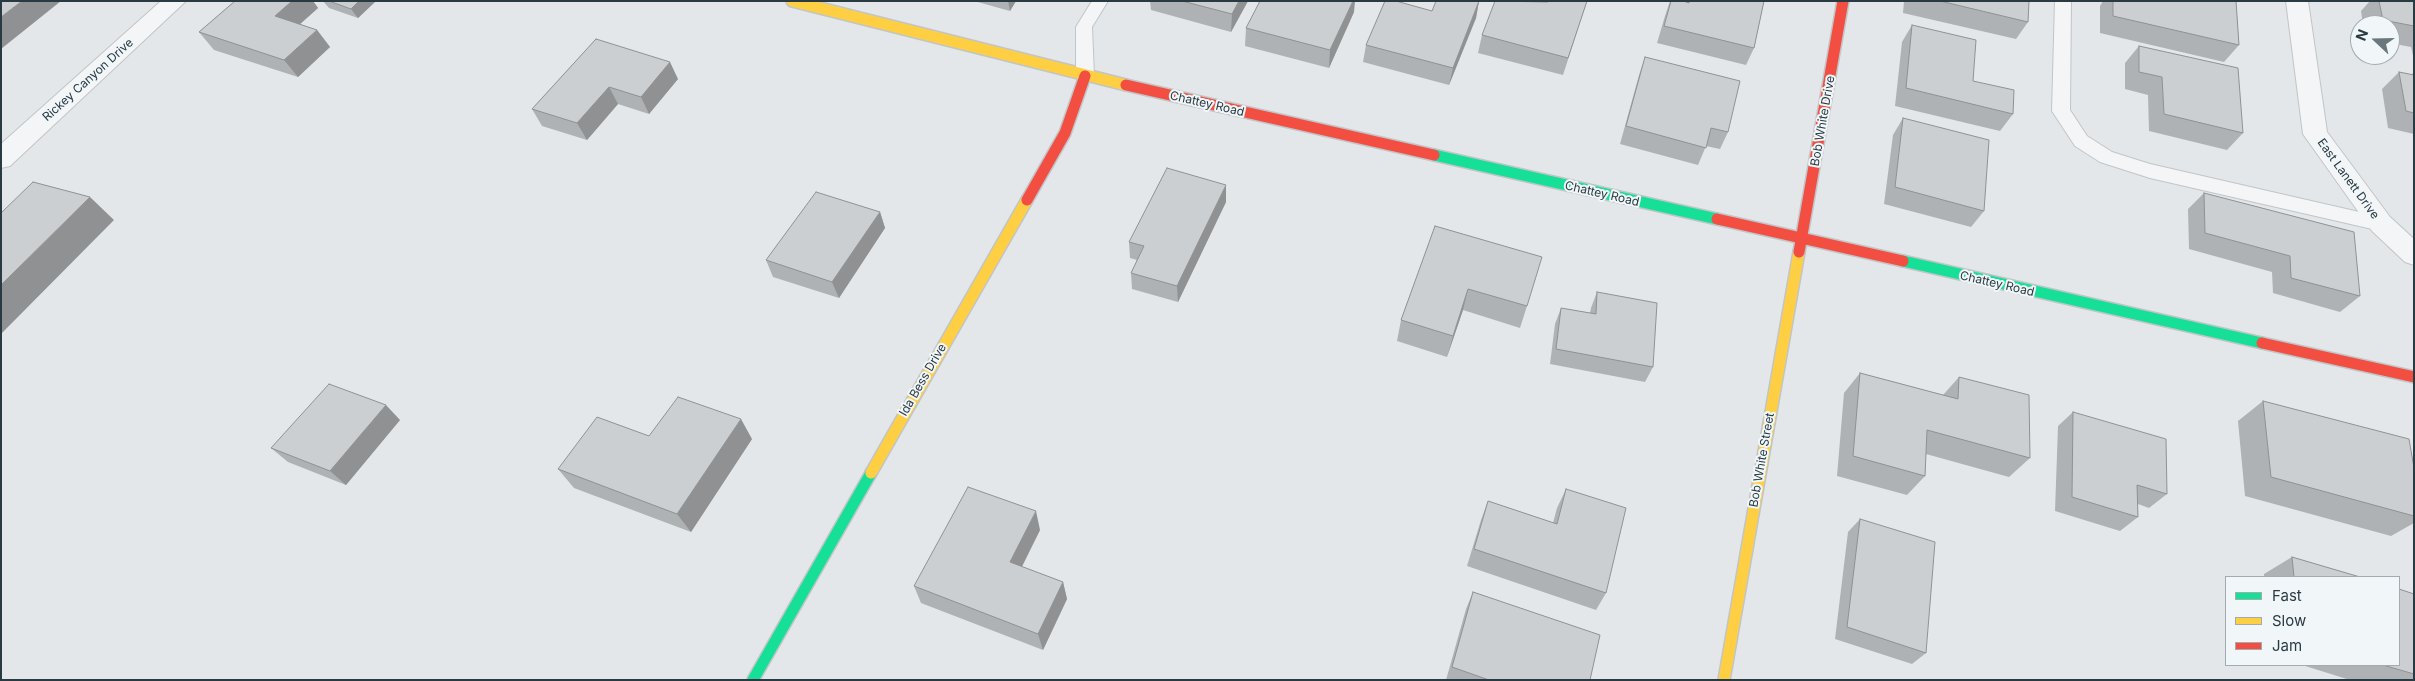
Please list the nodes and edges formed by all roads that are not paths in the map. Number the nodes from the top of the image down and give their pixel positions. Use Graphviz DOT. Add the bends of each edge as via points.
graph roads {
  1 [pos="176,1"];
  2 [pos="792,1"];
  3 [pos="1100,1"];
  4 [pos="1843,1"];
  5 [pos="2063,1"];
  6 [pos="2296,1"];
  7 [pos="1085,76"];
  8 [pos="1,160"];
  9 [pos="2381,224"];
  10 [pos="1802,240"];
  11 [pos="2414,255"];
  12 [pos="2414,377"];
  13 [pos="752,680"];
  14 [pos="1724,680"];
  1 -- 8 [label="street, Rickey Canyon Drive"];
  2 -- 7 [label="street, Chattey Road"];
  3 -- 7 [label="lane" via="1084,27"];
  4 -- 10 [label="street, Bob White Drive"];
  5 -- 9 [label="lane" via="2061,111 2081,141 2106,158 2150,171"];
  6 -- 9 [label="street, East Lanett Drive" via="2315,134"];
  7 -- 10 [label="street, Chattey Road"];
  7 -- 13 [label="street, Ida Bess Drive" via="1065,132"];
  9 -- 11 [label="street, East Lanett Drive"];
  10 -- 12 [label="street, Chattey Road"];
  10 -- 14 [label="street, Bob White Street"];
}
